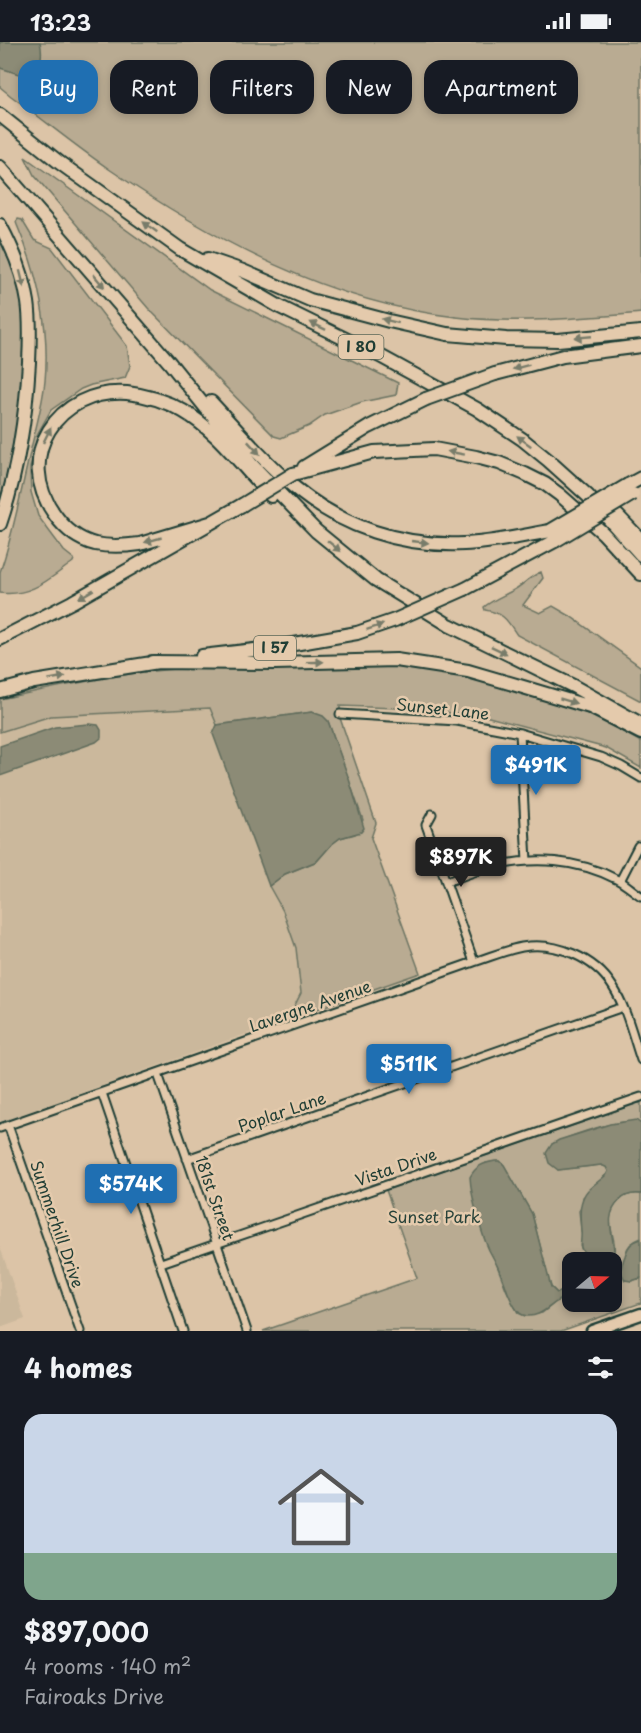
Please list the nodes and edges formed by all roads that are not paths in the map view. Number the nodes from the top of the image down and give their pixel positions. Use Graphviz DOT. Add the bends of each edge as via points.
graph roads {
  1 [pos="0,114"];
  2 [pos="0,167"];
  3 [pos="0,225"];
  4 [pos="180,249"];
  5 [pos="641,332"];
  6 [pos="641,346"];
  7 [pos="169,362"];
  8 [pos="548,460"];
  9 [pos="323,461"];
  10 [pos="641,478"];
  11 [pos="634,490"];
  12 [pos="210,523"];
  13 [pos="0,524"];
  14 [pos="316,531"];
  15 [pos="552,536"];
  16 [pos="641,540"];
  17 [pos="641,555"];
  18 [pos="641,574"];
  19 [pos="0,639"];
  20 [pos="152,662"];
  21 [pos="0,690"];
  22 [pos="340,714"];
  23 [pos="641,724"];
  24 [pos="520,733"];
  25 [pos="641,733"];
  26 [pos="641,778"];
  27 [pos="432,814"];
  28 [pos="638,846"];
  29 [pos="527,861"];
  30 [pos="620,881"];
  31 [pos="446,882"];
  32 [pos="641,896"];
  33 [pos="474,962"];
  34 [pos="623,1007"];
  35 [pos="641,1060"];
  36 [pos="158,1074"];
  37 [pos="102,1093"];
  38 [pos="641,1096"];
  39 [pos="9,1125"];
  40 [pos="0,1128"];
  41 [pos="187,1159"];
  42 [pos="217,1244"];
  43 [pos="161,1263"];
  44 [pos="641,1314"];
  45 [pos="80,1331"];
  46 [pos="183,1331"];
  47 [pos="247,1331"];
  48 [pos="592,1331"];
  4 -- 1 [label="highway, I 80, one-way" via="60,163"];
  2 -- 7 [label="highway, one-way"];
  3 -- 13 [label="highway, one-way" via="22,273 30,334 28,392 20,449"];
  5 -- 4 [label="highway, one-way" via="558,340 447,334 310,300"];
  8 -- 4 [label="highway, I 80, one-way" via="477,409 280,307"];
  6 -- 9 [label="highway, one-way, bridge" via="563,356 495,374 426,399 369,427"];
  7 -- 14 [label="highway" via="252,465"];
  7 -- 15 [label="highway, one-way" via="295,488 363,528 408,541 444,544"];
  8 -- 16 [label="highway" via="577,476"];
  8 -- 17 [label="highway, I 80" via="588,496"];
  9 -- 12 [label="highway, bridge" via="293,474"];
  18 -- 9 [label="highway, one-way" via="560,495 499,463 434,449 374,452"];
  10 -- 11 [label="highway"];
  11 -- 15 [label="highway, bridge"];
  12 -- 14 [label="highway, one-way" via="130,545 96,544 73,534 49,508 41,487 39,460 50,428 76,403 102,393 144,395 168,404 203,425 280,506"];
  12 -- 19 [label="highway, one-way"];
  14 -- 23 [label="highway, one-way" via="376,580 449,625"];
  20 -- 15 [label="highway, I 57, one-way, bridge" via="357,633 465,589"];
  21 -- 20 [label="highway, I 57, one-way"];
  20 -- 25 [label="highway, one-way" via="396,660 468,671 590,707"];
  22 -- 24 [label="street, Sunset Lane" via="457,721"];
  24 -- 26 [label="street, Sunset Lane" via="601,757"];
  24 -- 29 [label="street"];
  27 -- 31 [label="street" via="426,825"];
  28 -- 30 [label="street"];
  29 -- 30 [label="street" via="582,867"];
  29 -- 31 [label="street"];
  30 -- 32 [label="street"];
  31 -- 33 [label="street"];
  33 -- 34 [label="street, Lavergne Avenue" via="523,947 564,950 596,967"];
  33 -- 36 [label="street, Lavergne Avenue"];
  34 -- 35 [label="street, Lavergne Avenue"];
  34 -- 41 [label="street, Poplar Lane"];
  36 -- 37 [label="street, Lavergne Avenue"];
  36 -- 41 [label="street, 181st Street"];
  37 -- 39 [label="street, Lavergne Avenue"];
  37 -- 43 [label="street"];
  38 -- 42 [label="street, Vista Drive"];
  39 -- 40 [label="street, Lavergne Avenue"];
  39 -- 45 [label="street, Summerhill Drive"];
  41 -- 42 [label="street, 181st Street"];
  42 -- 43 [label="street, Vista Drive"];
  42 -- 47 [label="street, 181st Street"];
  43 -- 46 [label="street"];
  44 -- 48 [label="main road"];
}
